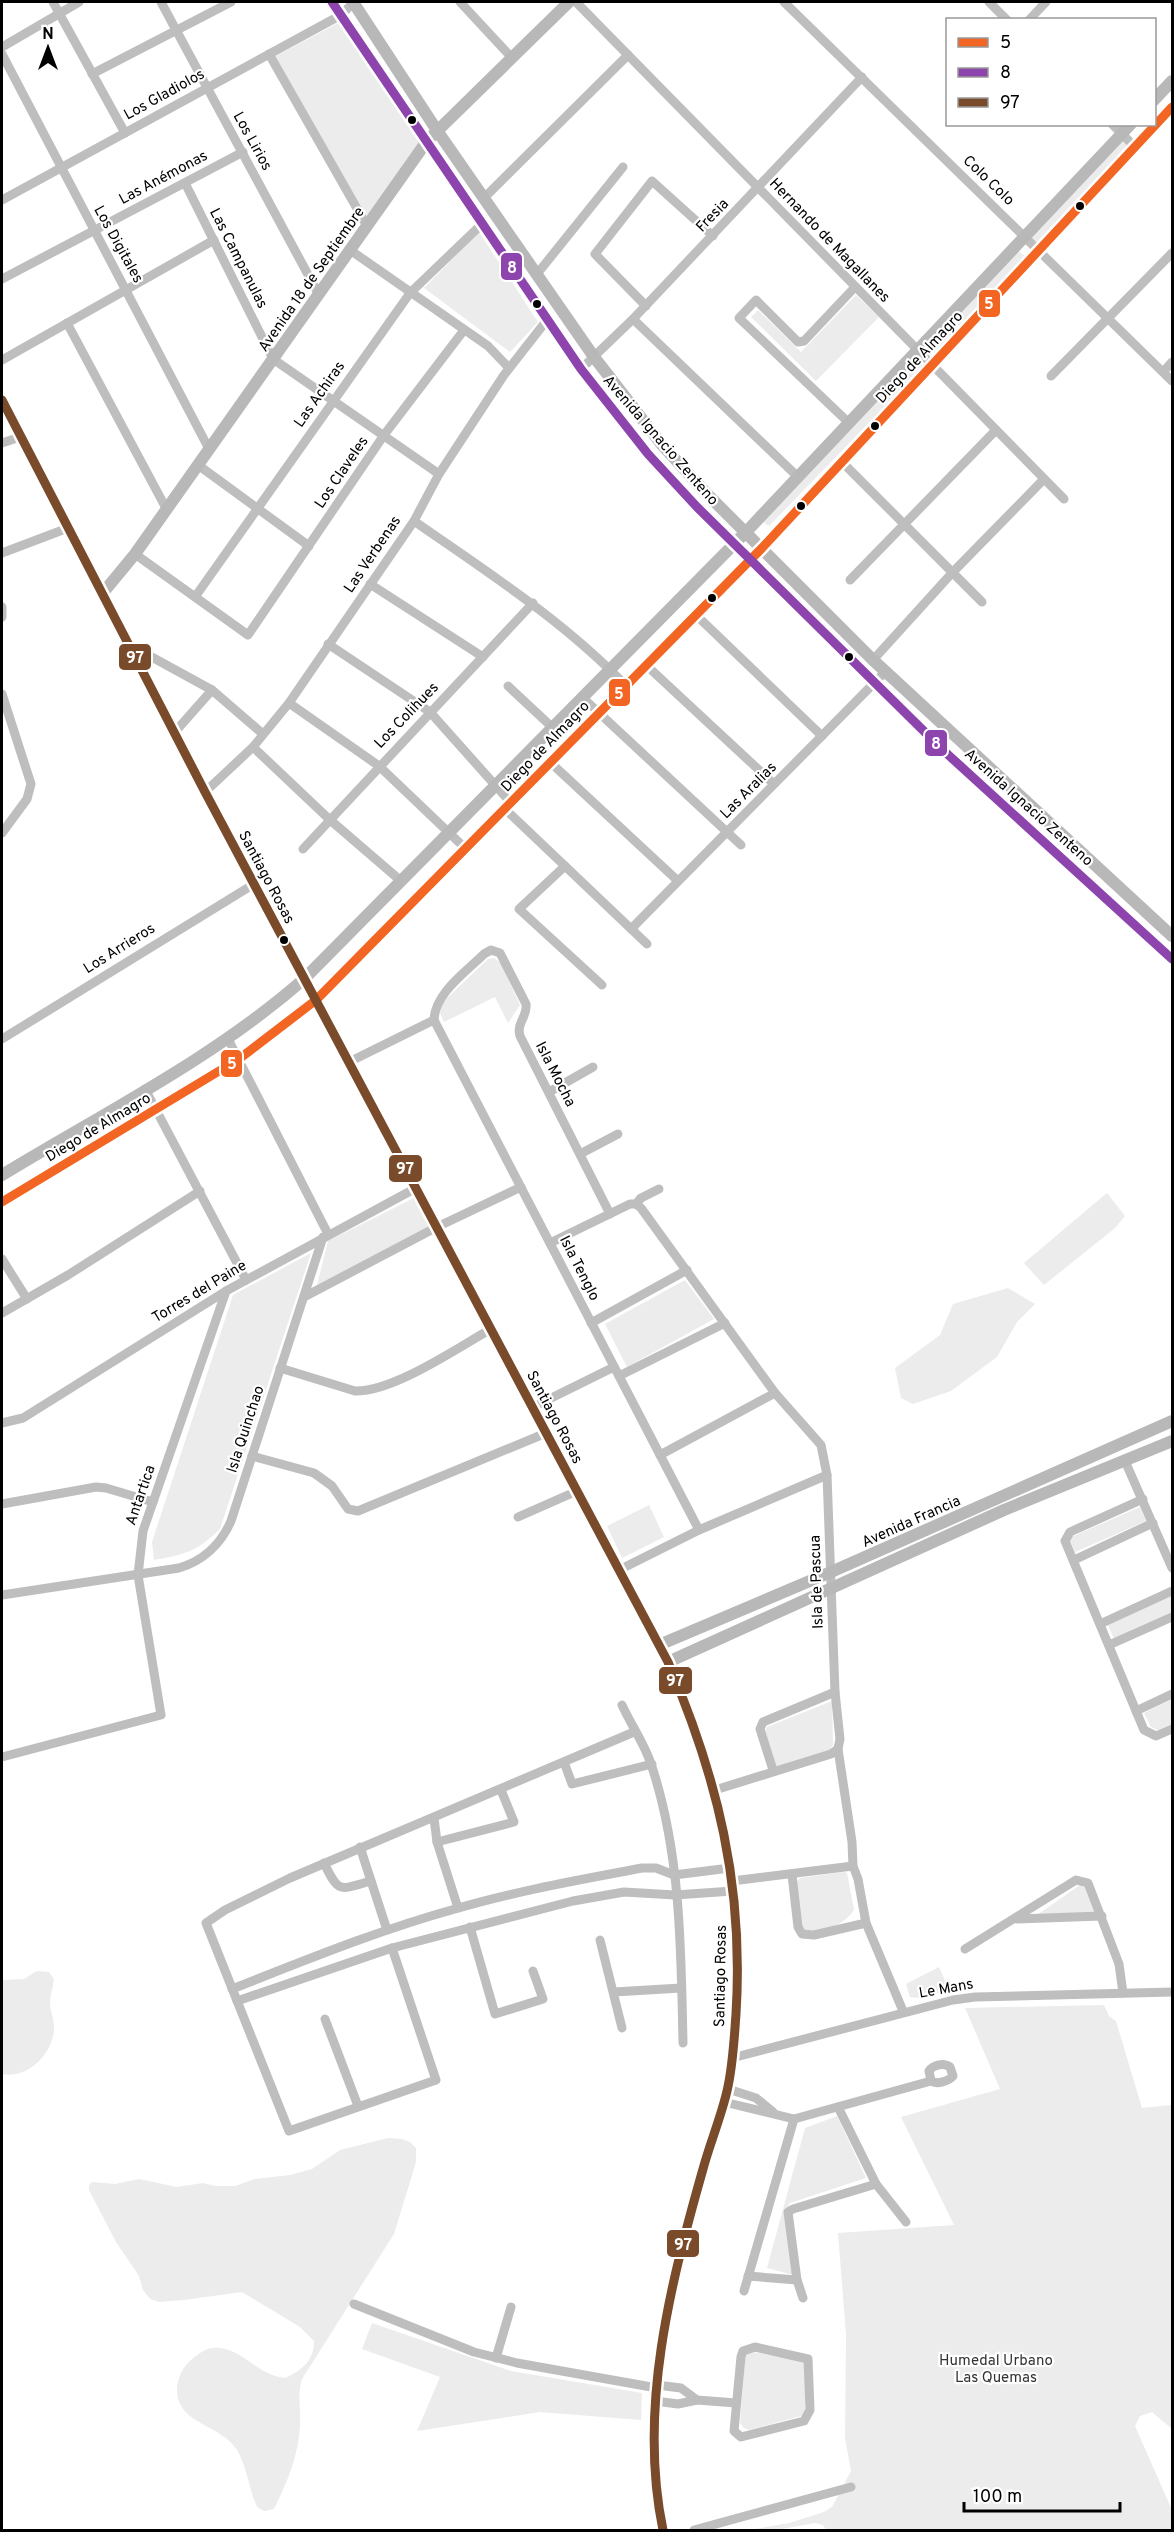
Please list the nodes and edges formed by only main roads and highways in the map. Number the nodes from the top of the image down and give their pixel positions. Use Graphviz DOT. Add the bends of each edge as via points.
graph roads {
  1 [pos="332,2"];
  2 [pos="353,2"];
  3 [pos="562,4"];
  4 [pos="1173,81"];
  5 [pos="1156,99"];
  6 [pos="1173,106"];
  7 [pos="1156,124"];
  8 [pos="1129,126"];
  9 [pos="1154,126"];
  10 [pos="438,132"];
  11 [pos="427,141"];
  12 [pos="993,271"];
  13 [pos="1007,284"];
  14 [pos="2,400"];
  15 [pos="746,532"];
  16 [pos="734,544"];
  17 [pos="762,548"];
  18 [pos="750,560"];
  19 [pos="102,594"];
  20 [pos="957,738"];
  21 [pos="944,751"];
  22 [pos="1084,855"];
  23 [pos="1073,867"];
  24 [pos="1173,936"];
  25 [pos="1173,959"];
  26 [pos="304,979"];
  27 [pos="316,1000"];
  28 [pos="2,1175"];
  29 [pos="2,1202"];
  30 [pos="1173,1421"];
  31 [pos="1173,1441"];
  32 [pos="1098,1454"];
  33 [pos="1106,1468"];
  34 [pos="999,1498"];
  35 [pos="1004,1510"];
  36 [pos="907,1539"];
  37 [pos="912,1552"];
  38 [pos="659,1645"];
  39 [pos="668,1662"];
  1 -- 11 [label="main road, Avenida Ignacio Zenteno"];
  2 -- 10 [label="main road, Avenida Ignacio Zenteno"];
  3 -- 10 [label="main road, Avenida 18 de Septiembre"];
  4 -- 5 [label="main road"];
  6 -- 7 [label="main road, Diego de Almagro"];
  8 -- 12 [label="main road, Diego de Almagro"];
  9 -- 13 [label="main road, Diego de Almagro"];
  10 -- 11 [label="main road, Avenida 18 de Septiembre"];
  10 -- 15 [label="main road, Avenida Ignacio Zenteno" via="594,357 663,446"];
  11 -- 16 [label="main road, Avenida Ignacio Zenteno" via="581,369 654,460"];
  11 -- 19 [label="main road, Avenida 18 de Septiembre" via="167,510"];
  12 -- 13 [label="main road"];
  12 -- 15 [label="main road, Diego de Almagro"];
  13 -- 17 [label="main road, Diego de Almagro"];
  14 -- 19 [label="main road, Santiago Rosas"];
  15 -- 16 [label="main road, Diego de Almagro"];
  15 -- 17 [label="main road, Avenida Ignacio Zenteno"];
  16 -- 18 [label="main road, Avenida Ignacio Zenteno"];
  16 -- 26 [label="main road, Diego de Almagro"];
  17 -- 18 [label="main road, Diego de Almagro"];
  17 -- 20 [label="main road, Avenida Ignacio Zenteno"];
  18 -- 21 [label="main road, Avenida Ignacio Zenteno"];
  18 -- 27 [label="main road, Diego de Almagro"];
  19 -- 26 [label="main road, Santiago Rosas"];
  20 -- 21 [label="main road"];
  20 -- 22 [label="main road, Avenida Ignacio Zenteno"];
  21 -- 23 [label="main road, Avenida Ignacio Zenteno"];
  22 -- 23 [label="main road"];
  22 -- 24 [label="main road, Avenida Ignacio Zenteno"];
  23 -- 25 [label="main road, Avenida Ignacio Zenteno"];
  26 -- 27 [label="main road, Santiago Rosas"];
  26 -- 28 [label="main road, Diego de Almagro" via="228,1039"];
  27 -- 29 [label="main road, Diego de Almagro" via="239,1059"];
  27 -- 38 [label="main road, Santiago Rosas"];
  30 -- 32 [label="main road, Avenida Francia"];
  31 -- 33 [label="main road, Avenida Francia"];
  32 -- 33 [label="main road"];
  32 -- 34 [label="main road, Avenida Francia"];
  33 -- 35 [label="main road, Avenida Francia"];
  34 -- 35 [label="main road"];
  34 -- 36 [label="main road, Avenida Francia"];
  35 -- 37 [label="main road, Avenida Francia"];
  36 -- 37 [label="main road"];
  36 -- 38 [label="main road, Avenida Francia"];
  37 -- 39 [label="main road, Avenida Francia"];
  38 -- 39 [label="main road, Santiago Rosas"];
}
